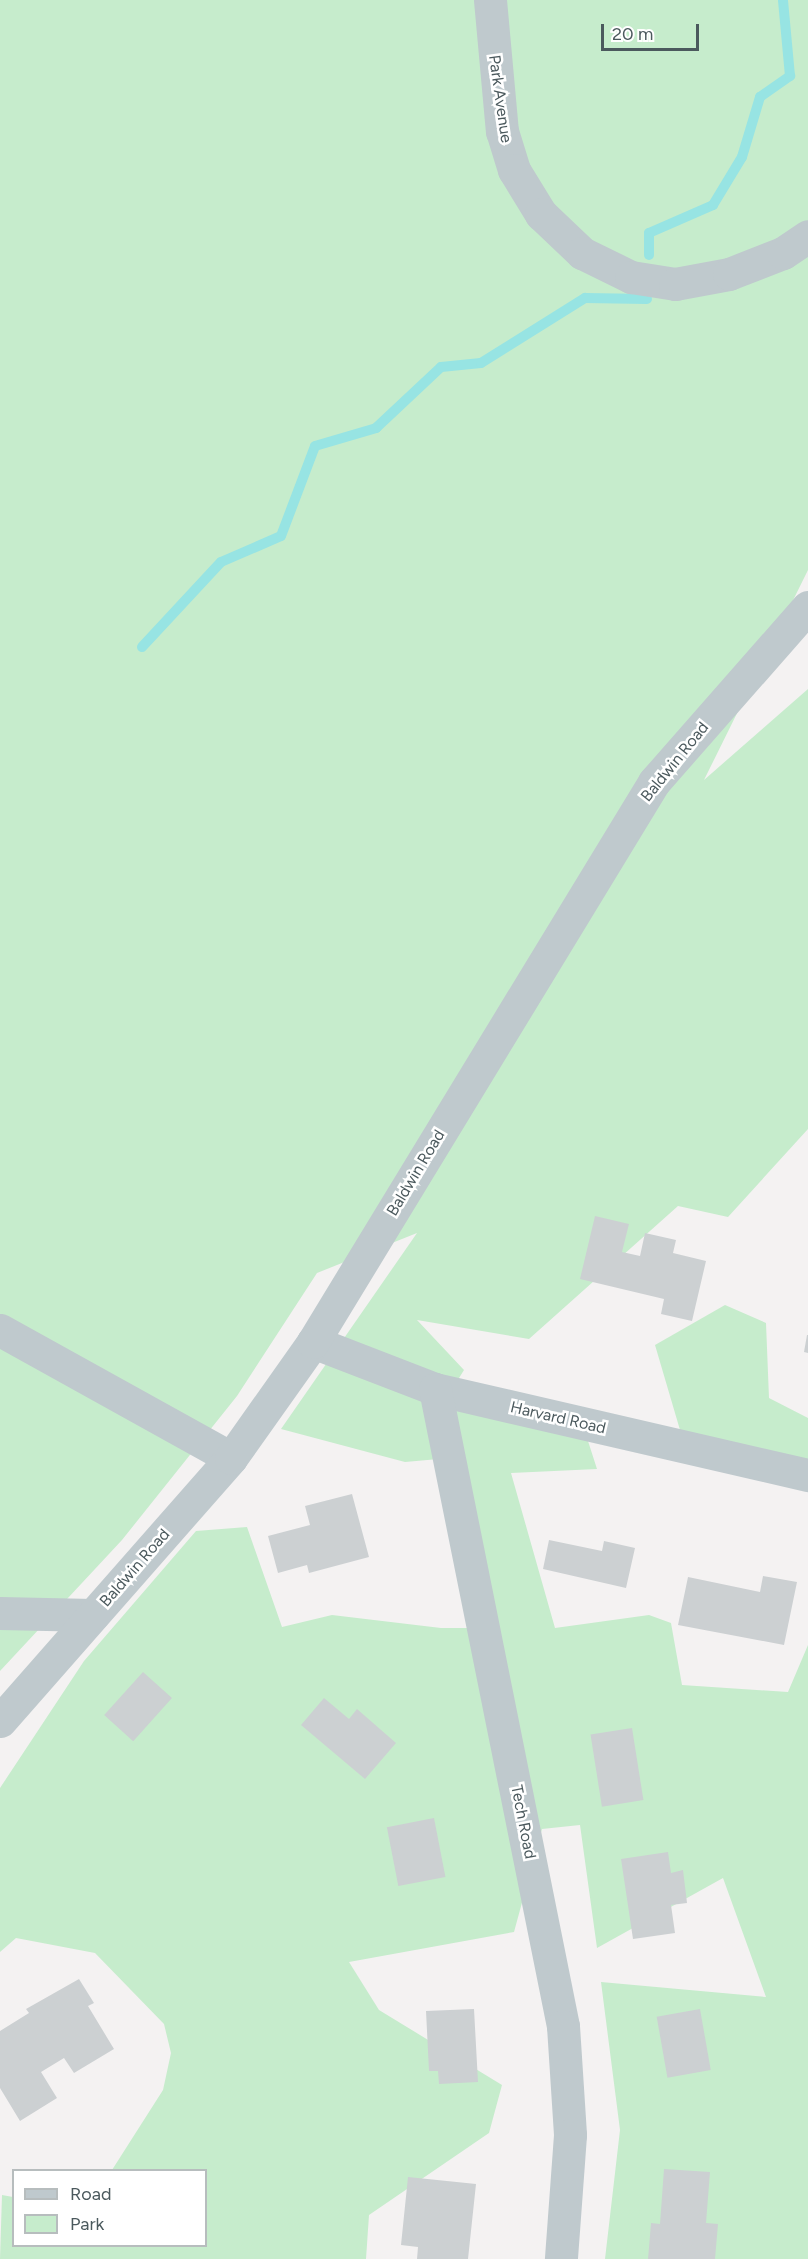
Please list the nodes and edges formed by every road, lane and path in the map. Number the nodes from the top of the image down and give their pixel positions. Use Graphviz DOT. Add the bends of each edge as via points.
graph roads {
  1 [pos="490,0"];
  2 [pos="808,236"];
  3 [pos="808,607"];
  4 [pos="0,1329"];
  5 [pos="313,1342"];
  6 [pos="435,1389"];
  7 [pos="231,1458"];
  8 [pos="808,1475"];
  9 [pos="0,1613"];
  10 [pos="93,1616"];
  11 [pos="0,1721"];
  12 [pos="561,2259"];
  1 -- 2 [label="street, Park Avenue" via="502,131 514,170 541,214 582,254 631,277 675,284 729,274 783,253"];
  3 -- 5 [label="street, Baldwin Road" via="654,783"];
  4 -- 7 [label="street"];
  5 -- 6 [label="street, Harvard Road"];
  5 -- 7 [label="street, Baldwin Road"];
  6 -- 8 [label="street, Harvard Road"];
  6 -- 12 [label="street, Tech Road" via="563,2026 570,2135"];
  7 -- 10 [label="street, Baldwin Road"];
  9 -- 10 [label="street"];
  10 -- 11 [label="street, Baldwin Road"];
}
